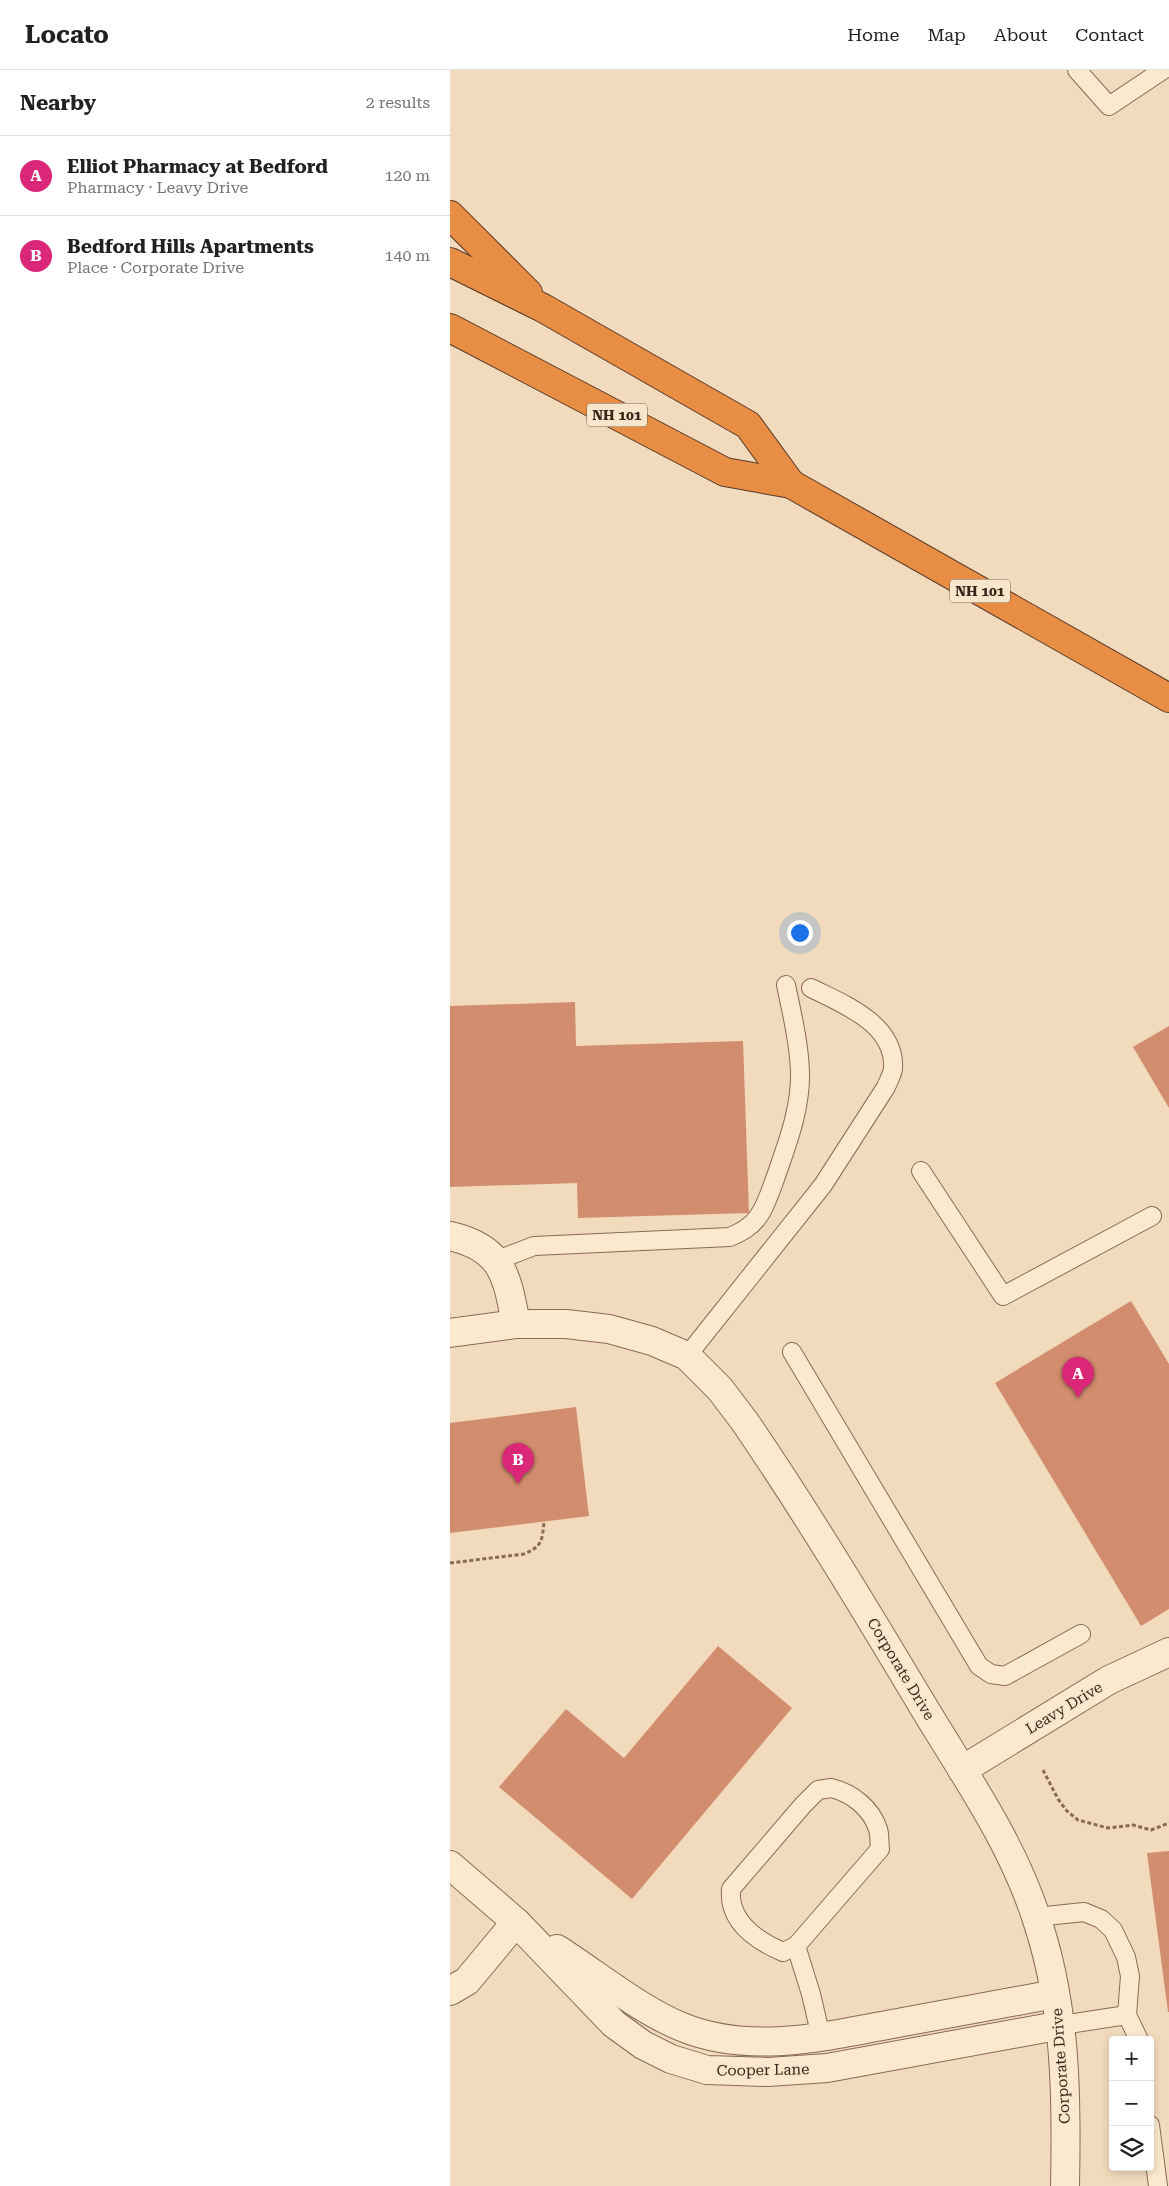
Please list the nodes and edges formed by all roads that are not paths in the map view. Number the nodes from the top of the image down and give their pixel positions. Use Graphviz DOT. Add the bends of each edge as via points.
graph roads {
  1 [pos="1077,70"];
  2 [pos="1163,70"];
  3 [pos="450,215"];
  4 [pos="450,262"];
  5 [pos="543,308"];
  6 [pos="450,328"];
  7 [pos="791,484"];
  8 [pos="1169,698"];
  9 [pos="786,985"];
  10 [pos="811,988"];
  11 [pos="921,1171"];
  12 [pos="1152,1216"];
  13 [pos="450,1236"];
  14 [pos="496,1261"];
  15 [pos="516,1324"];
  16 [pos="450,1333"];
  17 [pos="792,1352"];
  18 [pos="686,1356"];
  19 [pos="1081,1634"];
  20 [pos="1169,1652"];
  21 [pos="962,1770"];
  22 [pos="450,1865"];
  23 [pos="1036,1916"];
  24 [pos="516,1922"];
  25 [pos="796,1946"];
  26 [pos="450,1991"];
  27 [pos="1055,1994"];
  28 [pos="1127,2015"];
  29 [pos="1062,2026"];
  30 [pos="1137,2036"];
  31 [pos="820,2037"];
  32 [pos="1150,2126"];
  33 [pos="1065,2186"];
  34 [pos="1158,2186"];
  1 -- 2 [label="lane" via="1109,106"];
  3 -- 5 [label="highway, NH 101"];
  4 -- 5 [label="highway"];
  5 -- 7 [label="highway, NH 101" via="748,425"];
  6 -- 7 [label="highway, NH 101" via="725,472"];
  7 -- 8 [label="highway, NH 101"];
  9 -- 14 [label="lane" via="800,1072 798,1099 791,1136 766,1204 747,1229 730,1237 534,1246"];
  10 -- 18 [label="lane" via="861,1014 876,1027 892,1056 893,1070 886,1087 823,1185"];
  11 -- 12 [label="lane" via="1003,1296"];
  13 -- 14 [label="street" via="470,1240 489,1251"];
  14 -- 15 [label="street" via="511,1297"];
  15 -- 16 [label="street, Corporate Drive"];
  15 -- 18 [label="street, Corporate Drive" via="566,1324 609,1329 652,1341"];
  17 -- 19 [label="lane" via="979,1666 991,1674 1005,1676"];
  18 -- 21 [label="street, Corporate Drive" via="720,1389 766,1453"];
  20 -- 21 [label="street, Leavy Drive" via="1109,1680"];
  21 -- 23 [label="street, Corporate Drive" via="1016,1863"];
  22 -- 24 [label="street, Cooper Lane"];
  23 -- 27 [label="street, Corporate Drive"];
  23 -- 28 [label="lane" via="1084,1912 1101,1919 1113,1930 1126,1957 1130,1976"];
  24 -- 26 [label="street" via="467,1981"];
  24 -- 29 [label="street, Cooper Lane" via="614,2024 671,2059 707,2070 768,2072 827,2068"];
  24 -- 31 [label="street, Cooper Lane" via="654,2014 683,2028 740,2041"];
  25 -- 25 [label="lane" via="880,1849 878,1830 868,1810 845,1791 818,1790 731,1889 732,1909 742,1926 783,1952"];
  25 -- 31 [label="lane"];
  27 -- 29 [label="street, Corporate Drive"];
  27 -- 31 [label="street, Cooper Lane"];
  28 -- 29 [label="lane"];
  28 -- 30 [label="lane"];
  29 -- 33 [label="street, Corporate Drive" via="1066,2098"];
  32 -- 34 [label="lane"];
}
